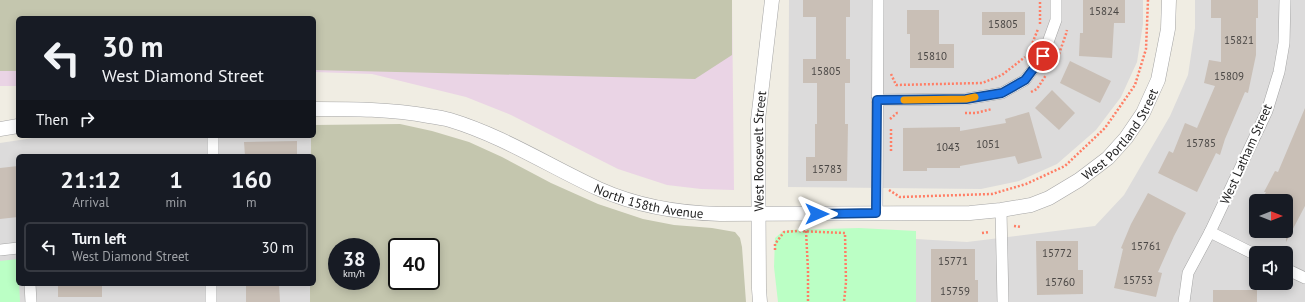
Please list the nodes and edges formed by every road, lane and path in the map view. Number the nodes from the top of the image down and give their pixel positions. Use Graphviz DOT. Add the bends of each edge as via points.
graph roads {
  1 [pos="772,0"];
  2 [pos="878,0"];
  3 [pos="1040,0"];
  4 [pos="1056,0"];
  5 [pos="1148,0"];
  6 [pos="1169,0"];
  7 [pos="1285,0"];
  8 [pos="1067,28"];
  9 [pos="1057,58"];
  10 [pos="1049,70"];
  11 [pos="889,71"];
  12 [pos="1030,92"];
  13 [pos="877,100"];
  14 [pos="997,107"];
  15 [pos="316,109"];
  16 [pos="904,113"];
  17 [pos="960,113"];
  18 [pos="888,120"];
  19 [pos="16,126"];
  20 [pos="890,126"];
  21 [pos="0,129"];
  22 [pos="213,138"];
  23 [pos="213,154"];
  24 [pos="891,154"];
  25 [pos="888,189"];
  26 [pos="1001,210"];
  27 [pos="876,213"];
  28 [pos="758,214"];
  29 [pos="806,231"];
  30 [pos="1210,232"];
  31 [pos="16,248"];
  32 [pos="0,250"];
  33 [pos="775,250"];
  34 [pos="1249,252"];
  35 [pos="1293,272"];
  36 [pos="1305,278"];
  37 [pos="30,286"];
  38 [pos="211,286"];
  39 [pos="31,302"];
  40 [pos="211,302"];
  41 [pos="760,302"];
  42 [pos="808,302"];
  43 [pos="844,302"];
  44 [pos="1003,302"];
  45 [pos="1184,302"];
  1 -- 28 [label="street, West Roosevelt Street" via="758,120"];
  2 -- 13 [label="street"];
  3 -- 11 [label="path" via="1040,23 1027,56 1002,75 982,83 896,85"];
  4 -- 13 [label="street" via="1056,20 1043,56 1025,80 1002,93 966,99"];
  5 -- 25 [label="path" via="1146,49 1135,85 1105,128 1065,166 1026,184 992,194 900,197"];
  6 -- 26 [label="street, West Portland Street" via="1168,29 1158,80 1143,113 1126,138 1108,158 1055,194 1031,205"];
  7 -- 30 [label="street, West Latham Street" via="1284,43 1279,72 1267,111"];
  8 -- 9 [label="path"];
  10 -- 12 [label="path" via="1037,89"];
  13 -- 27 [label="street"];
  14 -- 17 [label="path" via="976,113"];
  15 -- 28 [label="street, North 158th Avenue" via="394,110 449,120 495,136 600,189 637,202 666,210 700,214"];
  16 -- 18 [label="path" via="897,113"];
  19 -- 21 [label="street"];
  20 -- 24 [label="path"];
  22 -- 23 [label="street"];
  26 -- 27 [label="street, North 158th Avenue" via="970,213"];
  26 -- 44 [label="street"];
  27 -- 28 [label="street, North 158th Avenue"];
  28 -- 41 [label="street, West Roosevelt Street"];
  29 -- 33 [label="path" via="784,232 775,244"];
  29 -- 42 [label="path"];
  29 -- 43 [label="path" via="845,233"];
  30 -- 34 [label="street"];
  30 -- 45 [label="street, West Latham Street" via="1188,273"];
  31 -- 32 [label="street"];
  35 -- 36 [label="street"];
  37 -- 39 [label="street"];
  38 -- 40 [label="street"];
}
